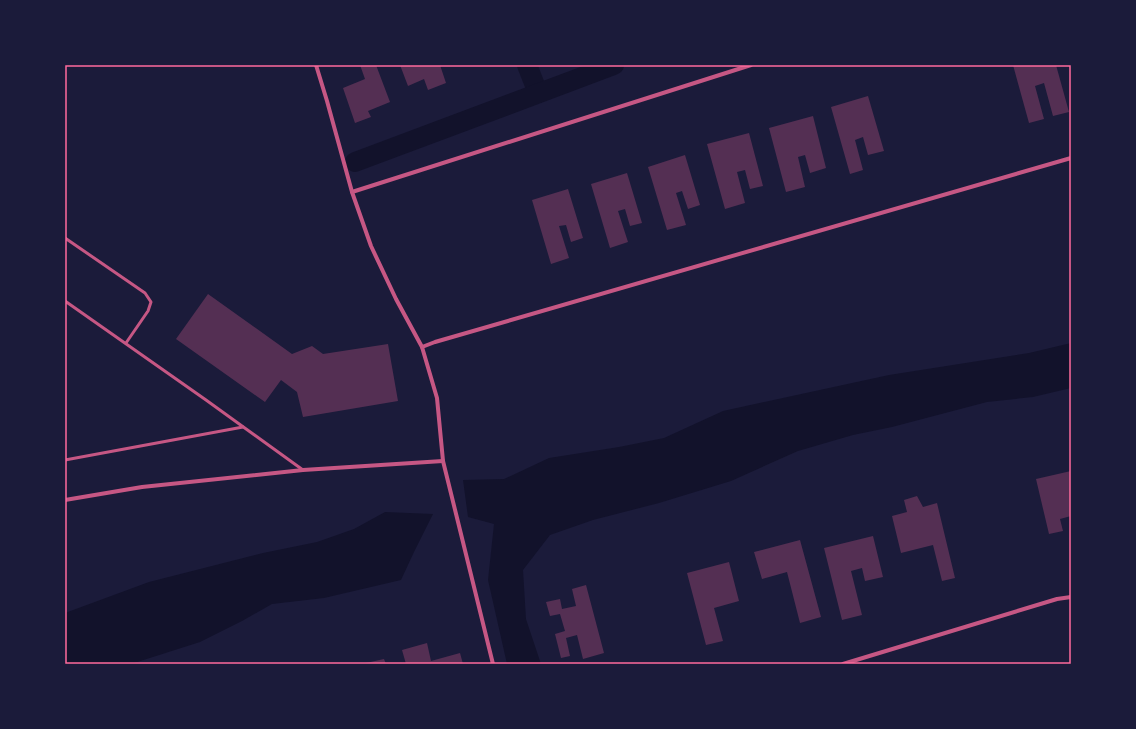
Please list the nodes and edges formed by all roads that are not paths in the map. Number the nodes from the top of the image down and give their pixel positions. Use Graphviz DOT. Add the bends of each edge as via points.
graph roads {
  1 [pos="316,65"];
  2 [pos="751,65"];
  3 [pos="1071,158"];
  4 [pos="352,192"];
  5 [pos="65,238"];
  6 [pos="65,301"];
  7 [pos="126,343"];
  8 [pos="422,347"];
  9 [pos="244,427"];
  10 [pos="65,460"];
  11 [pos="443,462"];
  12 [pos="303,470"];
  13 [pos="65,500"];
  14 [pos="1071,597"];
  15 [pos="493,664"];
  16 [pos="843,664"];
  1 -- 4 [label="street"];
  2 -- 4 [label="street"];
  3 -- 8 [label="street"];
  4 -- 8 [label="street" via="372,246 396,299"];
  5 -- 7 [label="lane" via="145,293 151,302 148,311"];
  6 -- 7 [label="lane"];
  7 -- 9 [label="lane"];
  8 -- 11 [label="street" via="437,398"];
  9 -- 10 [label="lane"];
  9 -- 12 [label="lane"];
  11 -- 12 [label="street"];
  11 -- 15 [label="street"];
  12 -- 13 [label="street" via="142,487"];
  14 -- 16 [label="street" via="1057,599"];
}
